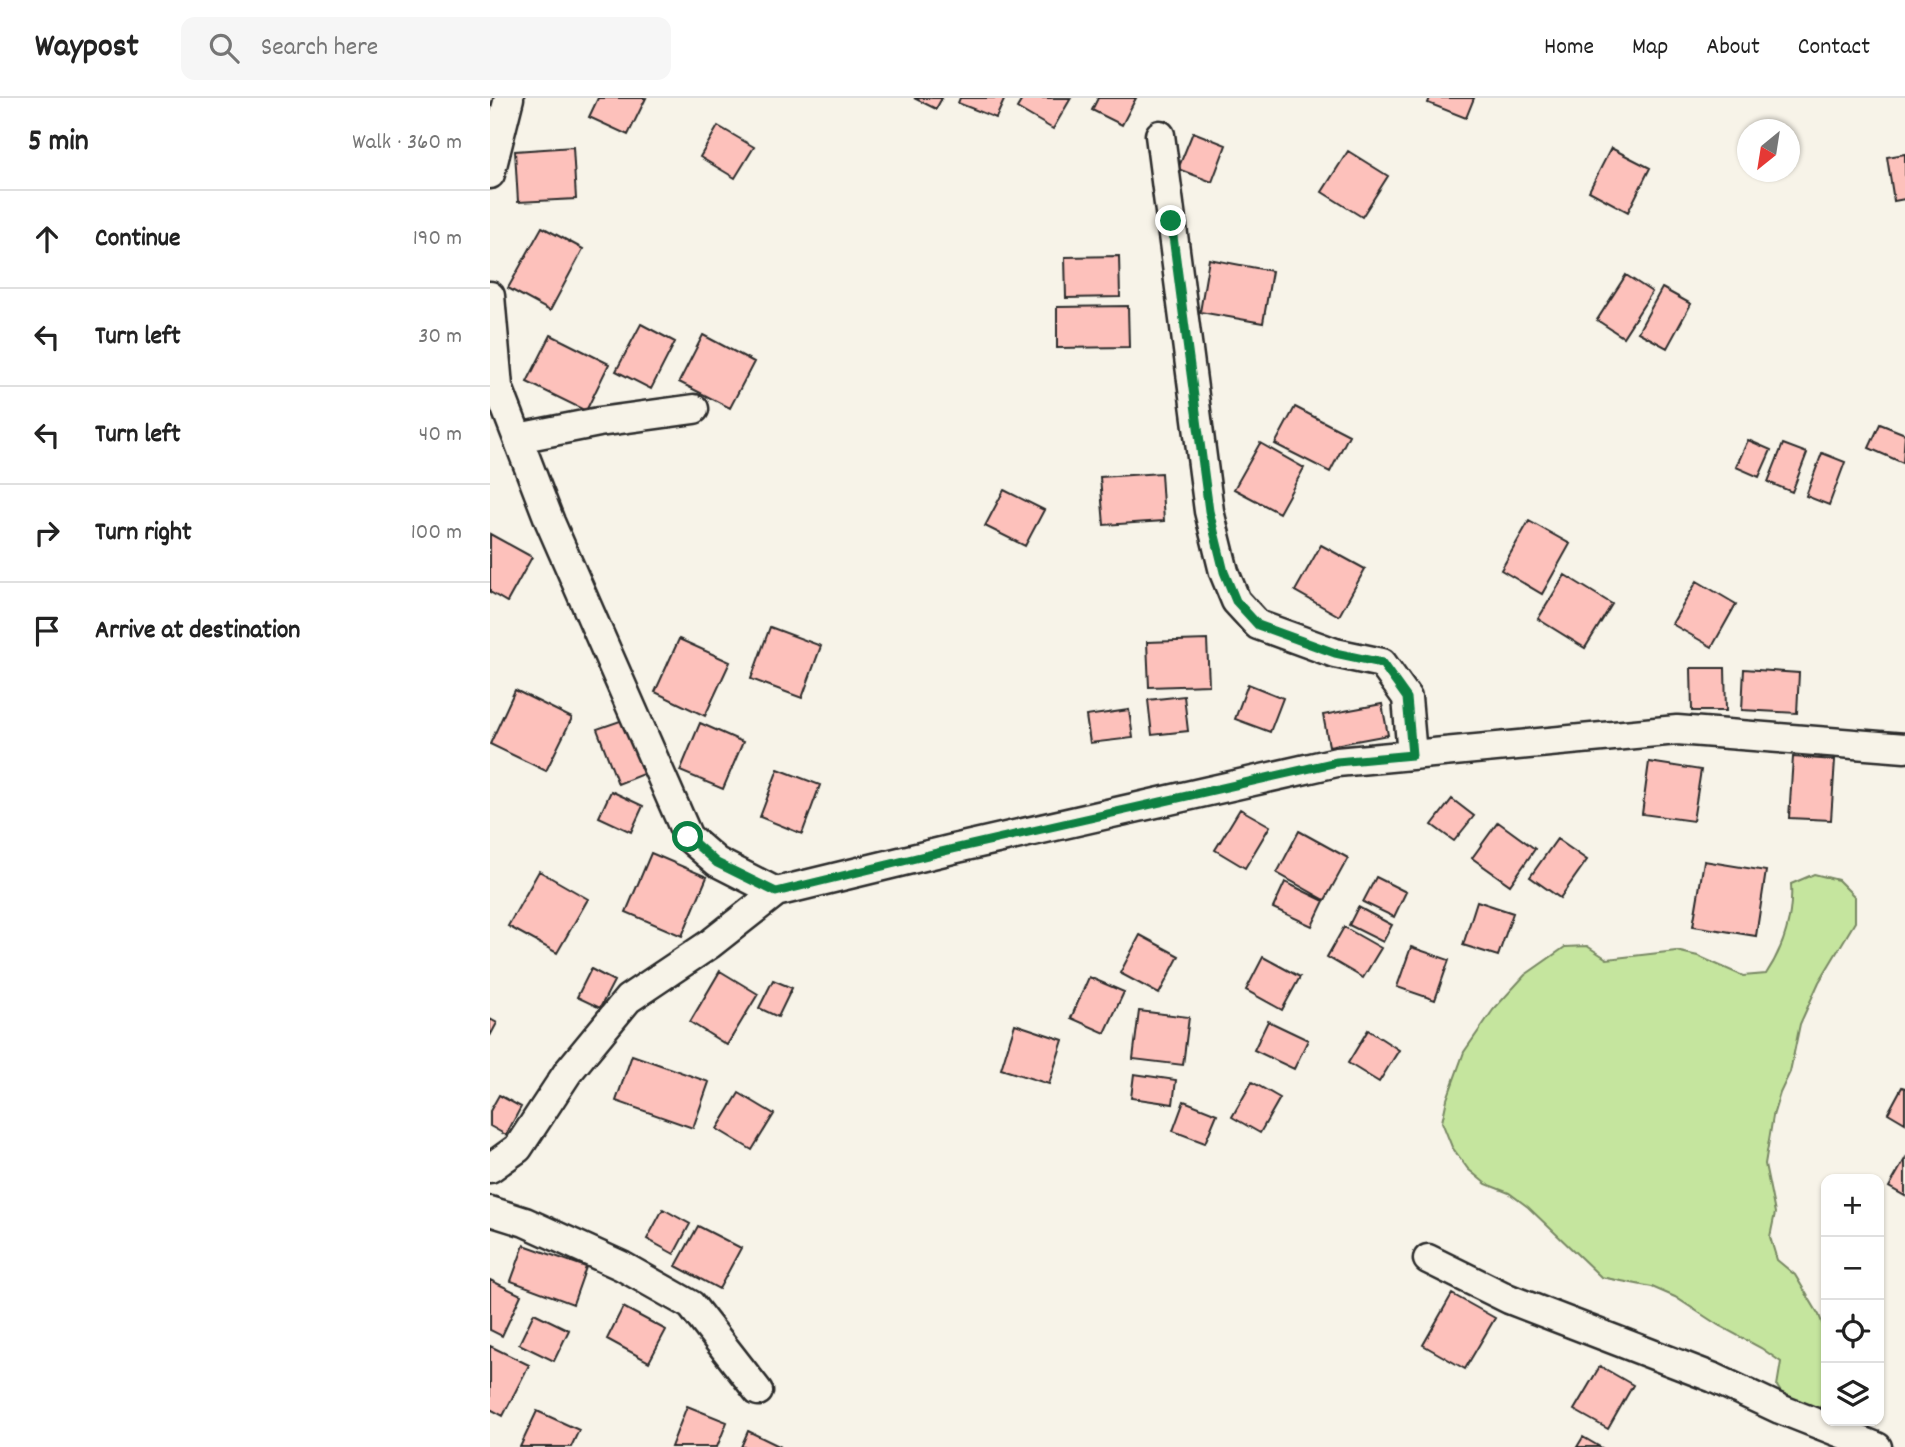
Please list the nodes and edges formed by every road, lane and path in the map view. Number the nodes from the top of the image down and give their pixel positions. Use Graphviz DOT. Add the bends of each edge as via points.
graph roads {
  1 [pos="509,98"];
  2 [pos="1160,135"];
  3 [pos="490,174"];
  4 [pos="490,296"];
  5 [pos="694,409"];
  6 [pos="518,438"];
  7 [pos="1905,748"];
  8 [pos="1412,755"];
  9 [pos="776,892"];
  10 [pos="490,1168"];
  11 [pos="490,1211"];
  12 [pos="1428,1259"];
  13 [pos="758,1391"];
  14 [pos="1877,1447"];
  1 -- 3 [label="street"];
  2 -- 8 [label="street" via="1209,511 1224,572 1236,601 1258,625 1335,653 1382,663 1407,698"];
  4 -- 6 [label="street" via="498,387"];
  5 -- 6 [label="street"];
  6 -- 9 [label="street" via="688,837 717,863"];
  7 -- 8 [label="street" via="1677,730"];
  8 -- 9 [label="street" via="1337,762"];
  9 -- 10 [label="street" via="628,999 568,1072 518,1148"];
  11 -- 13 [label="street" via="622,1266 691,1305"];
  12 -- 14 [label="street" via="1509,1299"];
}
